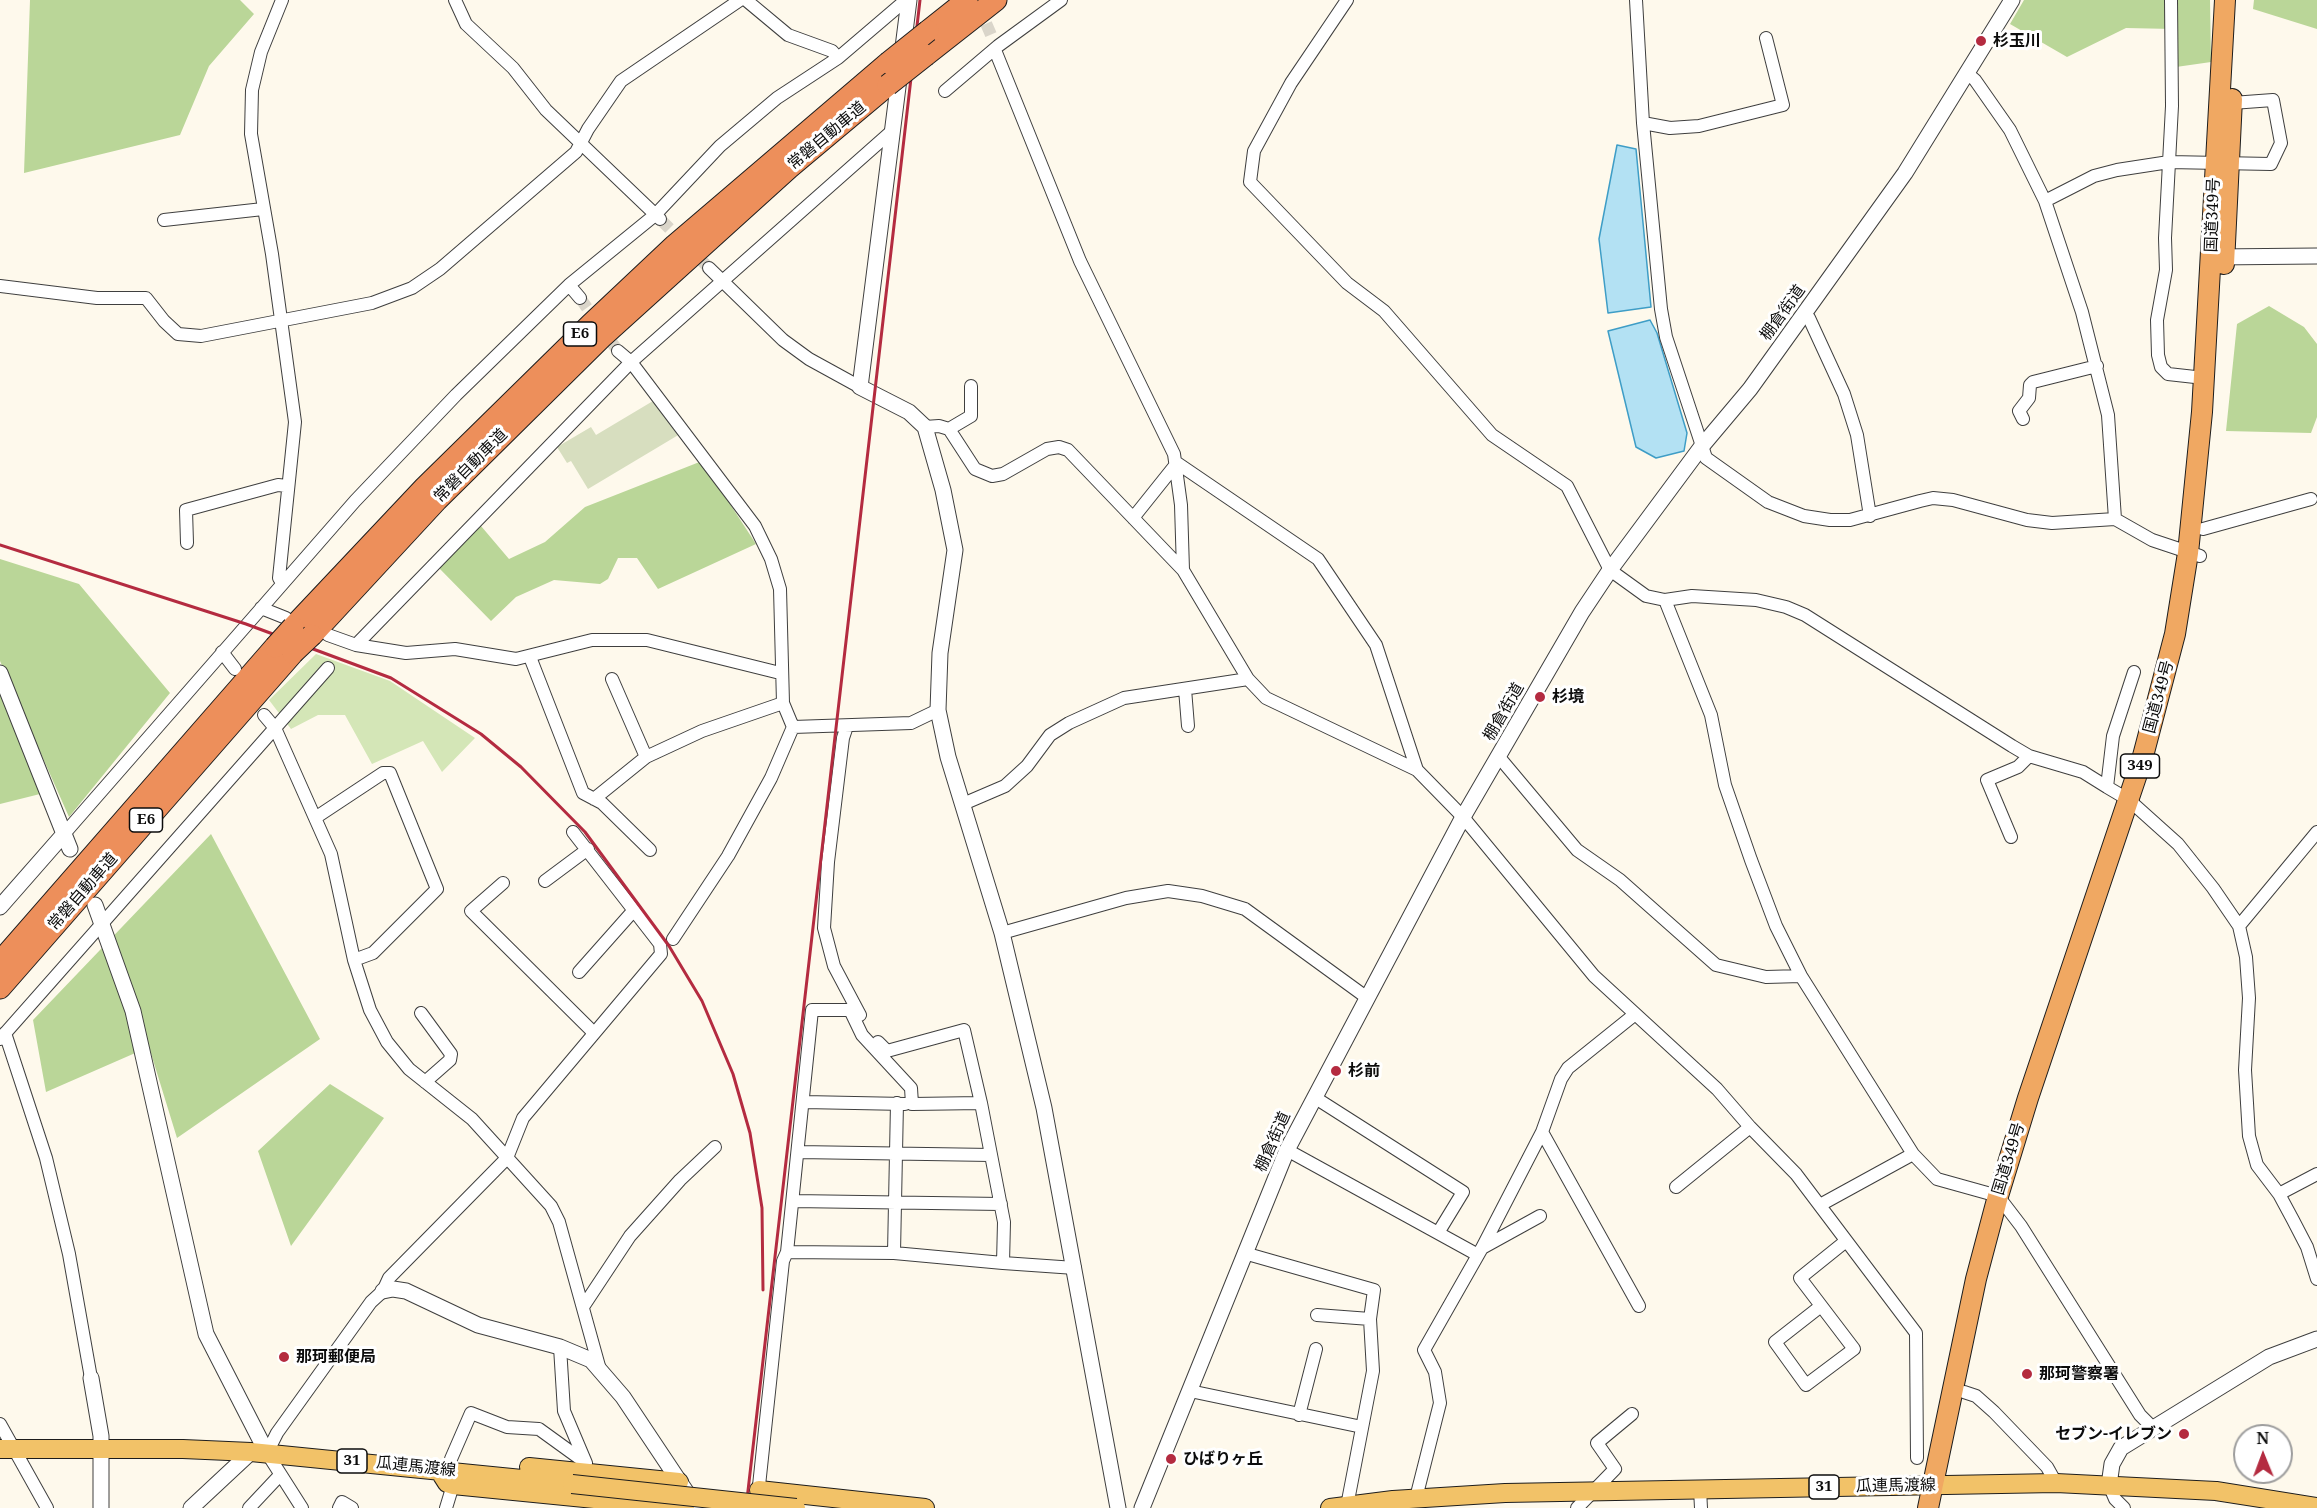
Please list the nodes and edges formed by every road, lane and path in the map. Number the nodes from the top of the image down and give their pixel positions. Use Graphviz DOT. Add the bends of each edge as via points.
graph roads {
  1 [pos="282,0"];
  2 [pos="455,0"];
  3 [pos="740,0"];
  4 [pos="746,0"];
  5 [pos="907,0"];
  6 [pos="967,0"];
  7 [pos="996,0"];
  8 [pos="1061,0"];
  9 [pos="1347,0"];
  10 [pos="1636,0"];
  11 [pos="2012,0"];
  12 [pos="2171,0"];
  13 [pos="2224,0"];
  14 [pos="2237,0"];
  15 [pos="1766,38"];
  16 [pos="995,44"];
  17 [pos="838,58"];
  18 [pos="1968,74"];
  19 [pos="945,91"];
  20 [pos="2232,102"];
  21 [pos="1643,123"];
  22 [pos="892,131"];
  23 [pos="582,142"];
  24 [pos="2169,162"];
  25 [pos="2223,162"];
  26 [pos="2045,201"];
  27 [pos="263,209"];
  28 [pos="658,217"];
  29 [pos="164,220"];
  30 [pos="2317,256"];
  31 [pos="2218,258"];
  32 [pos="709,268"];
  33 [pos="721,280"];
  34 [pos="569,285"];
  35 [pos="0,286"];
  36 [pos="580,298"];
  37 [pos="1804,315"];
  38 [pos="281,320"];
  39 [pos="618,351"];
  40 [pos="631,362"];
  41 [pos="2097,366"];
  42 [pos="2204,378"];
  43 [pos="971,386"];
  44 [pos="860,387"];
  45 [pos="2022,419"];
  46 [pos="925,427"];
  47 [pos="949,429"];
  48 [pos="1702,446"];
  49 [pos="1177,463"];
  50 [pos="287,486"];
  51 [pos="2311,499"];
  52 [pos="1870,516"];
  53 [pos="1133,518"];
  54 [pos="2115,519"];
  55 [pos="2203,529"];
  56 [pos="187,543"];
  57 [pos="2194,554"];
  58 [pos="1183,570"];
  59 [pos="1610,570"];
  60 [pos="282,583"];
  61 [pos="1665,600"];
  62 [pos="261,608"];
  63 [pos="304,628"];
  64 [pos="356,645"];
  65 [pos="284,650"];
  66 [pos="222,652"];
  67 [pos="530,657"];
  68 [pos="328,668"];
  69 [pos="235,669"];
  70 [pos="2134,672"];
  71 [pos="0,673"];
  72 [pos="780,673"];
  73 [pos="612,679"];
  74 [pos="1248,679"];
  75 [pos="1185,689"];
  76 [pos="783,703"];
  77 [pos="938,710"];
  78 [pos="264,715"];
  79 [pos="847,726"];
  80 [pos="1188,726"];
  81 [pos="793,727"];
  82 [pos="275,728"];
  83 [pos="2030,756"];
  84 [pos="646,757"];
  85 [pos="1499,757"];
  86 [pos="1417,770"];
  87 [pos="2107,787"];
  88 [pos="594,799"];
  89 [pos="963,804"];
  90 [pos="2134,804"];
  91 [pos="1462,817"];
  92 [pos="315,818"];
  93 [pos="573,832"];
  94 [pos="2317,832"];
  95 [pos="64,834"];
  96 [pos="2011,837"];
  97 [pos="70,849"];
  98 [pos="588,849"];
  99 [pos="650,850"];
  100 [pos="545,881"];
  101 [pos="503,883"];
  102 [pos="95,905"];
  103 [pos="0,908"];
  104 [pos="634,910"];
  105 [pos="102,922"];
  106 [pos="2238,926"];
  107 [pos="1002,933"];
  108 [pos="673,939"];
  109 [pos="354,960"];
  110 [pos="0,962"];
  111 [pos="579,972"];
  112 [pos="1801,976"];
  113 [pos="0,988"];
  114 [pos="1366,997"];
  115 [pos="421,1013"];
  116 [pos="1634,1015"];
  117 [pos="594,1033"];
  118 [pos="3,1036"];
  119 [pos="425,1082"];
  120 [pos="1314,1096"];
  121 [pos="804,1102"];
  122 [pos="897,1103"];
  123 [pos="981,1103"];
  124 [pos="912,1104"];
  125 [pos="1750,1127"];
  126 [pos="1542,1132"];
  127 [pos="715,1147"];
  128 [pos="1287,1150"];
  129 [pos="798,1152"];
  130 [pos="896,1153"];
  131 [pos="1913,1154"];
  132 [pos="991,1155"];
  133 [pos="507,1158"];
  134 [pos="2317,1174"];
  135 [pos="1676,1187"];
  136 [pos="2279,1194"];
  137 [pos="793,1201"];
  138 [pos="895,1202"];
  139 [pos="2003,1203"];
  140 [pos="1001,1204"];
  141 [pos="1820,1205"];
  142 [pos="1540,1216"];
  143 [pos="1438,1233"];
  144 [pos="1846,1241"];
  145 [pos="787,1252"];
  146 [pos="1480,1252"];
  147 [pos="894,1253"];
  148 [pos="1244,1253"];
  149 [pos="1003,1263"];
  150 [pos="1075,1268"];
  151 [pos="2317,1279"];
  152 [pos="383,1291"];
  153 [pos="1639,1306"];
  154 [pos="1821,1306"];
  155 [pos="583,1307"];
  156 [pos="1317,1316"];
  157 [pos="1370,1319"];
  158 [pos="2317,1339"];
  159 [pos="560,1347"];
  160 [pos="1317,1349"];
  161 [pos="599,1366"];
  162 [pos="91,1378"];
  163 [pos="1190,1391"];
  164 [pos="1964,1392"];
  165 [pos="1632,1414"];
  166 [pos="1299,1415"];
  167 [pos="0,1424"];
  168 [pos="1362,1427"];
  169 [pos="2151,1427"];
  170 [pos="7,1449"];
  171 [pos="102,1449"];
  172 [pos="259,1453"];
  173 [pos="1917,1458"];
  174 [pos="445,1464"];
  175 [pos="590,1468"];
  176 [pos="280,1474"];
  177 [pos="679,1482"];
  178 [pos="2056,1483"];
  179 [pos="453,1485"];
  180 [pos="1939,1485"];
  181 [pos="2109,1485"];
  182 [pos="1700,1489"];
  183 [pos="1593,1491"];
  184 [pos="1416,1498"];
  185 [pos="758,1499"];
  186 [pos="1458,1501"];
  187 [pos="599,1504"];
  188 [pos="1394,1504"];
  189 [pos="1339,1507"];
  190 [pos="2317,1507"];
  191 [pos="47,1508"];
  192 [pos="101,1508"];
  193 [pos="190,1508"];
  194 [pos="249,1508"];
  195 [pos="302,1508"];
  196 [pos="339,1508"];
  197 [pos="352,1508"];
  198 [pos="446,1508"];
  199 [pos="685,1508"];
  200 [pos="697,1508"];
  201 [pos="796,1508"];
  202 [pos="925,1508"];
  203 [pos="1118,1508"];
  204 [pos="1142,1508"];
  205 [pos="1577,1508"];
  206 [pos="1701,1508"];
  207 [pos="1928,1508"];
  208 [pos="1942,1508"];
  209 [pos="2124,1508"];
  1 -- 27 [label="street" via="267,34 252,90 251,134"];
  2 -- 23 [label="street" via="466,24 513,68 546,110"];
  3 -- 23 [label="street" via="621,81"];
  4 -- 17 [label="street" via="789,35 832,51"];
  5 -- 17 [label="street"];
  5 -- 22 [label="street"];
  6 -- 63 [label="highway, 常磐自動車道 / E6, bridge" via="693,230 591,324 425,487"];
  7 -- 63 [label="highway, 常磐自動車道 / E6, bridge" via="789,168 601,338"];
  8 -- 16 [label="street"];
  9 -- 59 [label="street" via="1291,83 1254,151 1250,182 1347,283 1384,311 1492,435 1567,486"];
  10 -- 21 [label="street"];
  11 -- 18 [label="street, 棚倉街道"];
  12 -- 24 [label="street"];
  13 -- 25 [label="highway, 国道349号 / 349"];
  14 -- 20 [label="highway, 国道349号 / 349"];
  15 -- 21 [label="street" via="1783,105 1699,126 1670,128"];
  16 -- 19 [label="street"];
  16 -- 49 [label="street" via="1080,261"];
  17 -- 28 [label="street" via="777,98 720,146"];
  18 -- 26 [label="street" via="2010,130"];
  18 -- 37 [label="street, 棚倉街道" via="1905,173"];
  20 -- 25 [label="highway, 国道349号 / 349"];
  20 -- 25 [label="street" via="2273,100 2281,142 2271,164"];
  21 -- 48 [label="street" via="1665,337"];
  22 -- 33 [label="street"];
  22 -- 44 [label="street"];
  23 -- 28 [label="street"];
  23 -- 38 [label="street" via="576,152 502,217 412,288 372,303"];
  24 -- 25 [label="street"];
  24 -- 26 [label="street" via="2094,176"];
  24 -- 42 [label="street" via="2166,270 2157,320 2158,355 2168,374"];
  25 -- 31 [label="highway, 国道349号 / 349"];
  26 -- 41 [label="street"];
  27 -- 29 [label="street"];
  27 -- 38 [label="street"];
  28 -- 34 [label="street"];
  30 -- 31 [label="street"];
  31 -- 42 [label="highway, 国道349号 / 349"];
  31 -- 55 [label="highway, 国道349号 / 349"];
  32 -- 33 [label="street"];
  33 -- 40 [label="street"];
  33 -- 44 [label="street" via="783,340"];
  34 -- 36 [label="street"];
  34 -- 60 [label="street" via="456,395"];
  35 -- 38 [label="street" via="97,298 147,297 178,334 201,336"];
  37 -- 48 [label="street, 棚倉街道"];
  37 -- 52 [label="street" via="1809,318 1844,394 1857,435"];
  38 -- 50 [label="street" via="295,422"];
  39 -- 40 [label="street"];
  40 -- 64 [label="street"];
  40 -- 72 [label="street" via="755,526 771,559 780,589"];
  41 -- 45 [label="street" via="2033,382 2029,398 2019,411"];
  41 -- 54 [label="street" via="2108,415"];
  42 -- 57 [label="highway, 国道349号 / 349"];
  43 -- 47 [label="street" via="971,416"];
  44 -- 46 [label="street" via="909,412"];
  46 -- 47 [label="street"];
  46 -- 77 [label="street" via="944,490 955,550 940,653"];
  47 -- 53 [label="street" via="975,469 992,476 1003,474 1047,449 1068,450"];
  48 -- 52 [label="street" via="1706,458 1786,511 1830,520"];
  48 -- 59 [label="street, 棚倉街道"];
  49 -- 53 [label="street"];
  49 -- 58 [label="street"];
  49 -- 86 [label="street" via="1318,558 1376,645"];
  50 -- 56 [label="street" via="278,485 186,510"];
  50 -- 60 [label="street" via="279,578"];
  51 -- 55 [label="street"];
  52 -- 54 [label="street" via="1933,498 2052,523"];
  53 -- 58 [label="street"];
  54 -- 57 [label="street" via="2152,540"];
  55 -- 57 [label="highway, 国道349号 / 349"];
  57 -- 90 [label="highway, 国道349号 / 349"];
  58 -- 74 [label="street"];
  59 -- 61 [label="street" via="1646,596"];
  59 -- 85 [label="street, 棚倉街道"];
  60 -- 62 [label="street"];
  61 -- 83 [label="street" via="1692,596 1755,600 1806,615"];
  61 -- 112 [label="street" via="1712,715 1725,785 1751,860 1776,926"];
  62 -- 63 [label="street"];
  62 -- 66 [label="street"];
  63 -- 64 [label="street"];
  63 -- 65 [label="highway, 常磐自動車道 / E6, bridge"];
  64 -- 67 [label="street" via="406,653 455,650 516,659"];
  65 -- 110 [label="highway, 常磐自動車道 / E6"];
  65 -- 113 [label="highway, 常磐自動車道 / E6"];
  66 -- 69 [label="street"];
  66 -- 95 [label="street"];
  67 -- 72 [label="street" via="592,640 647,640"];
  67 -- 88 [label="street" via="583,793"];
  68 -- 82 [label="street"];
  70 -- 87 [label="street" via="2114,736"];
  71 -- 95 [label="street"];
  72 -- 76 [label="street"];
  73 -- 84 [label="street"];
  74 -- 75 [label="street"];
  74 -- 86 [label="street" via="1266,698"];
  75 -- 80 [label="street"];
  75 -- 89 [label="street" via="1124,698 1069,723 1050,735 1027,766 1005,786"];
  76 -- 81 [label="street"];
  76 -- 84 [label="street" via="702,731"];
  77 -- 79 [label="street" via="911,723"];
  77 -- 89 [label="street"];
  78 -- 82 [label="street"];
  79 -- 81 [label="street"];
  79 -- 123 [label="street" via="828,862 824,928 834,966 869,1033 887,1051 964,1030"];
  81 -- 108 [label="street" via="771,778 728,856"];
  82 -- 92 [label="street"];
  82 -- 105 [label="street"];
  83 -- 87 [label="street" via="2083,772"];
  83 -- 96 [label="street" via="2018,767 1987,780"];
  84 -- 88 [label="street"];
  85 -- 91 [label="street, 棚倉街道"];
  85 -- 112 [label="street" via="1577,850 1620,880 1716,965 1766,977"];
  86 -- 91 [label="street"];
  87 -- 90 [label="street"];
  88 -- 99 [label="street"];
  89 -- 107 [label="street"];
  90 -- 106 [label="street" via="2196,865"];
  90 -- 139 [label="highway, 国道349号 / 349" via="2028,1098"];
  91 -- 114 [label="street, 棚倉街道"];
  91 -- 116 [label="street" via="1594,976"];
  92 -- 109 [label="street" via="337,872"];
  92 -- 109 [label="street" via="383,773 390,773 437,889 373,953"];
  93 -- 98 [label="street"];
  94 -- 106 [label="street"];
  95 -- 97 [label="street"];
  95 -- 103 [label="street"];
  98 -- 100 [label="street"];
  98 -- 104 [label="street"];
  101 -- 117 [label="street" via="471,911"];
  102 -- 105 [label="street"];
  104 -- 111 [label="street"];
  104 -- 117 [label="street" via="660,944 661,954"];
  105 -- 118 [label="street"];
  105 -- 172 [label="street" via="133,1011 206,1334"];
  106 -- 136 [label="street" via="2246,957 2249,998 2245,1070 2249,1136 2257,1165"];
  107 -- 114 [label="street" via="1126,898 1167,891 1202,896 1245,909"];
  107 -- 150 [label="street" via="1044,1108"];
  109 -- 119 [label="street" via="370,1010 387,1042"];
  112 -- 131 [label="street"];
  114 -- 120 [label="street, 棚倉街道"];
  115 -- 119 [label="street" via="451,1054 450,1060"];
  116 -- 125 [label="street" via="1717,1089"];
  116 -- 126 [label="street" via="1568,1068"];
  117 -- 133 [label="street" via="523,1118"];
  118 -- 162 [label="street" via="46,1158 69,1254"];
  119 -- 133 [label="street" via="472,1119"];
  120 -- 128 [label="street, 棚倉街道"];
  120 -- 143 [label="street" via="1463,1192"];
  121 -- 122 [label="street"];
  121 -- 124 [label="street" via="812,1010 850,1010 862,1035 911,1088"];
  121 -- 129 [label="street"];
  122 -- 124 [label="street"];
  122 -- 130 [label="street"];
  123 -- 124 [label="street"];
  123 -- 132 [label="street"];
  125 -- 135 [label="street"];
  125 -- 141 [label="street"];
  126 -- 146 [label="street"];
  126 -- 153 [label="street"];
  127 -- 155 [label="street" via="630,1236"];
  128 -- 143 [label="street"];
  128 -- 148 [label="street, 棚倉街道"];
  129 -- 130 [label="street"];
  129 -- 137 [label="street"];
  130 -- 132 [label="street"];
  130 -- 138 [label="street"];
  131 -- 139 [label="street" via="1937,1179"];
  131 -- 141 [label="street"];
  132 -- 140 [label="street"];
  133 -- 152 [label="street" via="389,1278"];
  133 -- 155 [label="street" via="551,1206"];
  134 -- 136 [label="street"];
  136 -- 151 [label="street" via="2307,1247"];
  137 -- 138 [label="street"];
  137 -- 145 [label="street"];
  138 -- 140 [label="street"];
  138 -- 147 [label="street"];
  139 -- 164 [label="highway, 国道349号 / 349"];
  139 -- 169 [label="street"];
  139 -- 180 [label="highway, 国道349号 / 349" via="1976,1279"];
  140 -- 149 [label="street" via="1006,1238"];
  141 -- 144 [label="street"];
  142 -- 146 [label="street"];
  143 -- 146 [label="street"];
  144 -- 154 [label="street" via="1800,1278"];
  144 -- 173 [label="street" via="1916,1333"];
  145 -- 147 [label="street"];
  145 -- 185 [label="street"];
  146 -- 184 [label="street" via="1424,1350 1435,1372 1440,1403"];
  147 -- 149 [label="street"];
  148 -- 157 [label="street" via="1374,1290"];
  148 -- 163 [label="street, 棚倉街道"];
  149 -- 150 [label="street"];
  150 -- 203 [label="street"];
  152 -- 159 [label="street" via="406,1291 478,1325"];
  152 -- 172 [label="street"];
  154 -- 154 [label="street" via="1854,1350 1806,1385 1775,1342"];
  155 -- 161 [label="street"];
  156 -- 157 [label="street"];
  157 -- 168 [label="street" via="1373,1371"];
  158 -- 169 [label="street" via="2269,1357"];
  159 -- 161 [label="street"];
  159 -- 175 [label="street" via="564,1411"];
  160 -- 166 [label="street"];
  161 -- 177 [label="street"];
  162 -- 171 [label="street"];
  163 -- 166 [label="street"];
  163 -- 204 [label="street, 棚倉街道"];
  164 -- 178 [label="street" via="1976,1396 1994,1412 2047,1467"];
  164 -- 180 [label="highway, 国道349号 / 349"];
  165 -- 183 [label="street" via="1597,1443 1615,1469"];
  166 -- 168 [label="street"];
  167 -- 170 [label="street"];
  168 -- 189 [label="street"];
  169 -- 181 [label="street" via="2121,1448 2112,1464"];
  170 -- 171 [label="main road, 瓜連馬渡線 / 31"];
  170 -- 191 [label="street"];
  171 -- 172 [label="main road, 瓜連馬渡線 / 31"];
  171 -- 192 [label="street"];
  172 -- 174 [label="main road, 瓜連馬渡線 / 31"];
  172 -- 176 [label="street"];
  172 -- 193 [label="street"];
  174 -- 175 [label="main road"];
  174 -- 175 [label="street" via="471,1413 507,1427 539,1429"];
  174 -- 179 [label="main road" via="445,1480"];
  174 -- 201 [label="main road, 瓜連馬渡線 / 31, bridge" via="572,1484"];
  175 -- 177 [label="main road"];
  176 -- 194 [label="street"];
  176 -- 195 [label="street"];
  177 -- 200 [label="street"];
  178 -- 180 [label="main road, 瓜連馬渡線 / 31"];
  178 -- 181 [label="main road, 瓜連馬渡線 / 31"];
  179 -- 187 [label="main road"];
  179 -- 198 [label="street"];
  180 -- 182 [label="main road, 瓜連馬渡線 / 31"];
  180 -- 207 [label="highway, 国道349号 / 349"];
  180 -- 208 [label="highway, 国道349号 / 349"];
  181 -- 190 [label="main road, 瓜連馬渡線 / 31" via="2216,1491"];
  181 -- 209 [label="street"];
  182 -- 183 [label="main road, 瓜連馬渡線 / 31"];
  182 -- 206 [label="street"];
  183 -- 186 [label="main road, 瓜連馬渡線 / 31"];
  183 -- 205 [label="street"];
  184 -- 186 [label="main road, 瓜連馬渡線 / 31"];
  184 -- 188 [label="main road, 瓜連馬渡線 / 31"];
  185 -- 202 [label="main road"];
  187 -- 199 [label="main road"];
  188 -- 189 [label="main road, 瓜連馬渡線 / 31"];
  196 -- 197 [label="street" via="342,1502"];
}
